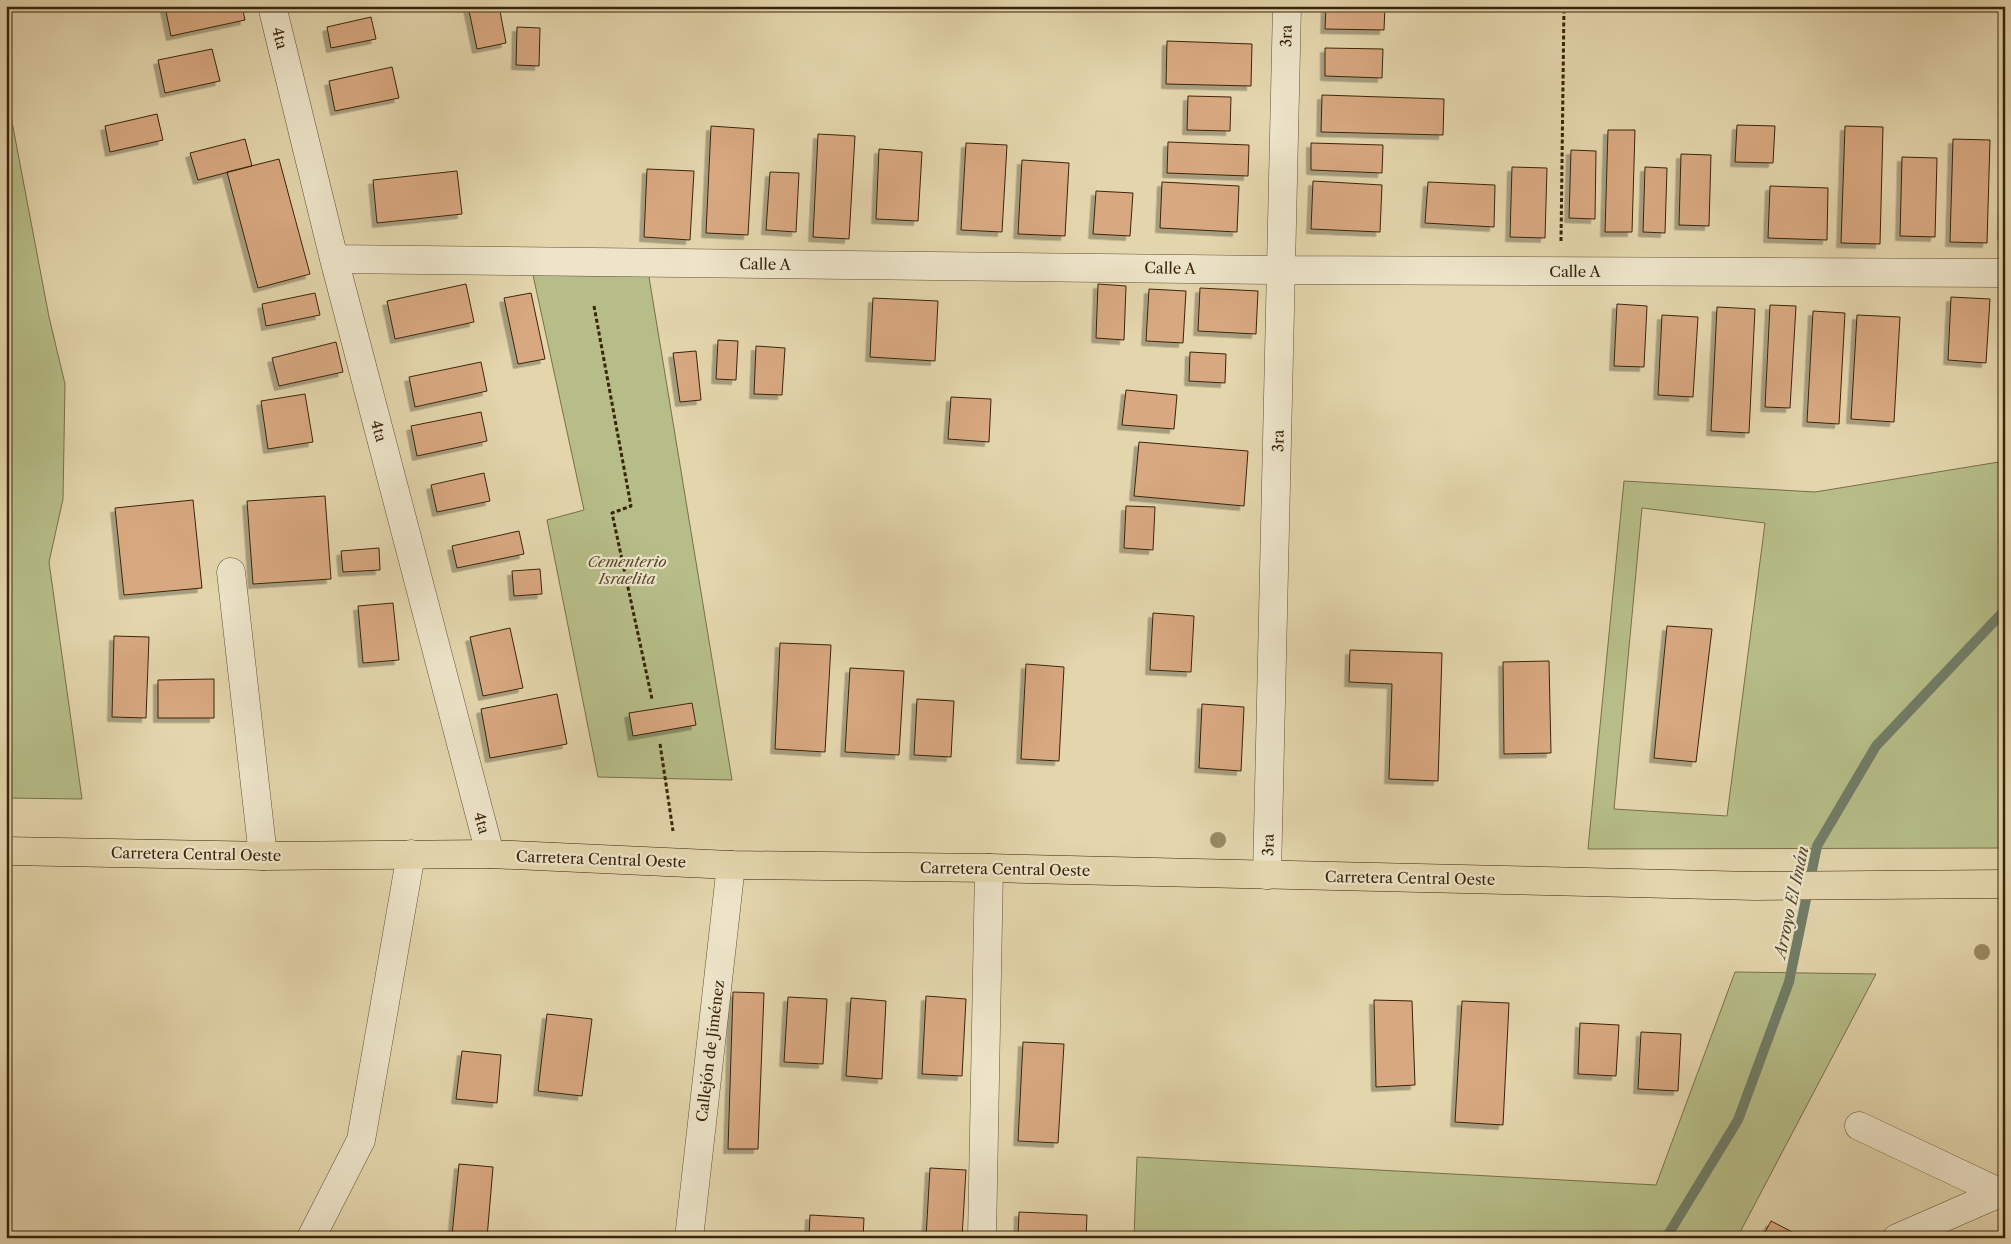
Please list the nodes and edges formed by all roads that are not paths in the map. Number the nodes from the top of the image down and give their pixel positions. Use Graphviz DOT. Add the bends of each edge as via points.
graph roads {
  1 [pos="272,6"];
  2 [pos="1287,6"];
  3 [pos="334,259"];
  4 [pos="1282,270"];
  5 [pos="2005,273"];
  6 [pos="231,572"];
  7 [pos="6,851"];
  8 [pos="411,854"];
  9 [pos="490,854"];
  10 [pos="263,856"];
  11 [pos="731,865"];
  12 [pos="989,868"];
  13 [pos="1267,875"];
  14 [pos="2005,884"];
  15 [pos="1859,1126"];
  16 [pos="2002,1194"];
  17 [pos="311,1238"];
  18 [pos="688,1238"];
  19 [pos="982,1238"];
  20 [pos="1897,1238"];
  1 -- 3 [label="street, 4ta"];
  2 -- 4 [label="street, 3ra"];
  3 -- 4 [label="street, Calle A"];
  3 -- 9 [label="street, 4ta"];
  4 -- 5 [label="street, Calle A"];
  4 -- 13 [label="street, 3ra"];
  6 -- 10 [label="street"];
  7 -- 10 [label="main road, Carretera Central Oeste"];
  8 -- 9 [label="main road, Carretera Central Oeste"];
  8 -- 10 [label="main road, Carretera Central Oeste"];
  8 -- 17 [label="street" via="361,1140"];
  9 -- 11 [label="main road, Carretera Central Oeste"];
  11 -- 12 [label="main road, Carretera Central Oeste"];
  11 -- 18 [label="street, Callejón de Jiménez"];
  12 -- 13 [label="main road, Carretera Central Oeste"];
  12 -- 19 [label="street"];
  13 -- 14 [label="main road, Carretera Central Oeste" via="1755,886"];
  15 -- 16 [label="street"];
  16 -- 20 [label="street"];
}
